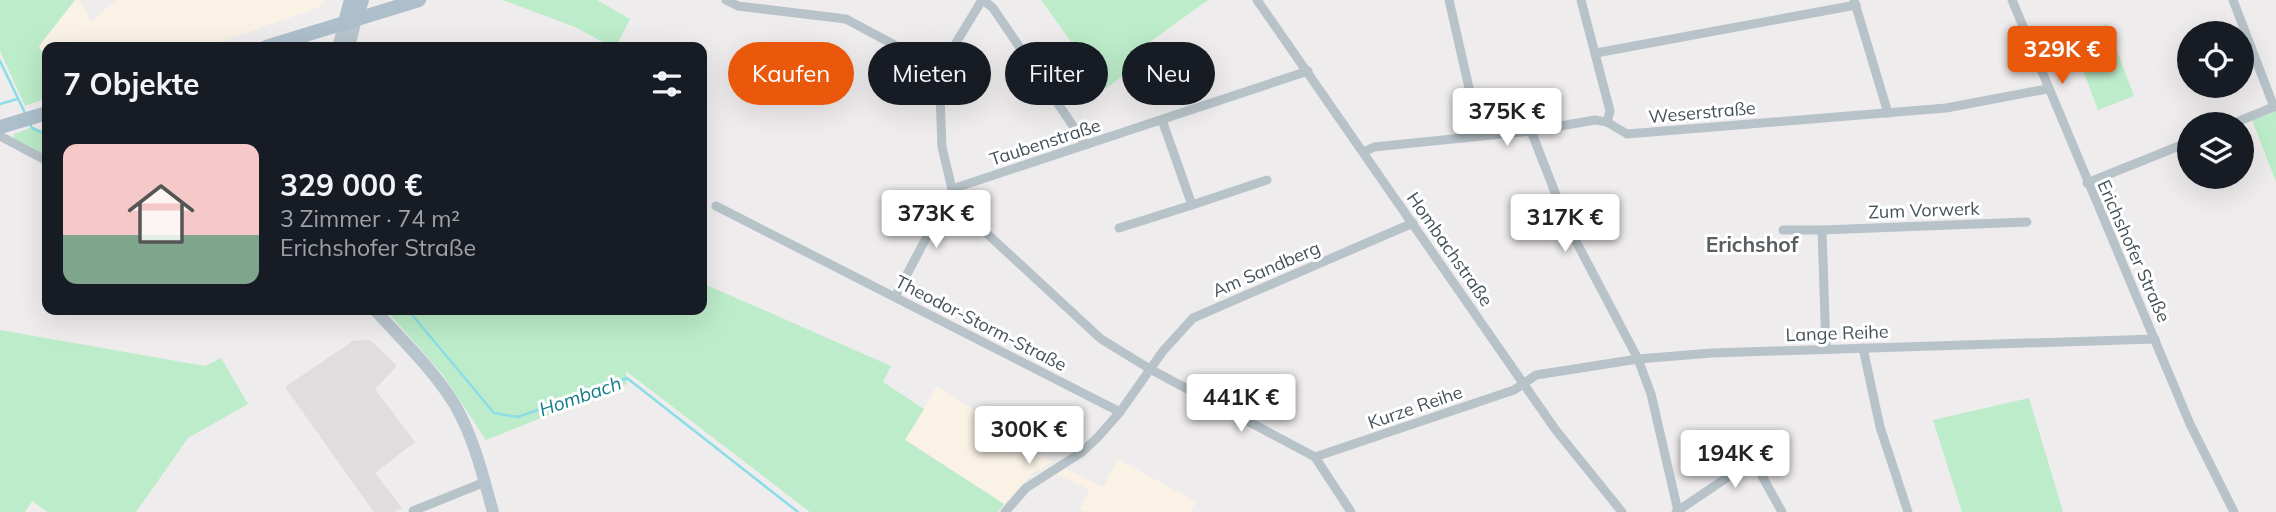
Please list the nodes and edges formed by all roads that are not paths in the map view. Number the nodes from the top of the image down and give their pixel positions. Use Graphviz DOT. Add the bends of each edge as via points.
graph roads {
  1 [pos="351,0"];
  2 [pos="362,0"];
  3 [pos="726,0"];
  4 [pos="983,0"];
  5 [pos="1257,0"];
  6 [pos="1449,0"];
  7 [pos="1581,0"];
  8 [pos="2012,0"];
  9 [pos="2233,0"];
  10 [pos="410,1"];
  11 [pos="1855,3"];
  12 [pos="350,21"];
  13 [pos="298,42"];
  14 [pos="340,42"];
  15 [pos="349,42"];
  16 [pos="889,42"];
  17 [pos="957,42"];
  18 [pos="1595,53"];
  19 [pos="1308,71"];
  20 [pos="2048,89"];
  21 [pos="940,105"];
  22 [pos="2275,107"];
  23 [pos="1888,113"];
  24 [pos="42,114"];
  25 [pos="2254,115"];
  26 [pos="1162,120"];
  27 [pos="1607,122"];
  28 [pos="7,125"];
  29 [pos="1531,131"];
  30 [pos="0,136"];
  31 [pos="1480,136"];
  32 [pos="1086,145"];
  33 [pos="2177,147"];
  34 [pos="1364,152"];
  35 [pos="42,158"];
  36 [pos="1267,180"];
  37 [pos="2087,183"];
  38 [pos="952,189"];
  39 [pos="1192,205"];
  40 [pos="716,206"];
  41 [pos="2027,222"];
  42 [pos="1413,223"];
  43 [pos="1119,228"];
  44 [pos="1783,230"];
  45 [pos="1822,230"];
  46 [pos="895,297"];
  47 [pos="379,315"];
  48 [pos="2155,339"];
  49 [pos="1863,348"];
  50 [pos="1826,349"];
  51 [pos="1638,359"];
  52 [pos="1150,369"];
  53 [pos="1523,383"];
  54 [pos="1120,412"];
  55 [pos="1315,457"];
  56 [pos="485,482"];
  57 [pos="413,510"];
  58 [pos="1677,511"];
  59 [pos="493,512"];
  60 [pos="1005,512"];
  61 [pos="1351,512"];
  62 [pos="1622,512"];
  63 [pos="1782,512"];
  64 [pos="1908,512"];
  65 [pos="2234,512"];
  1 -- 12 [label="main road"];
  2 -- 12 [label="main road"];
  3 -- 16 [label="street" via="738,6 846,19"];
  4 -- 17 [label="street"];
  4 -- 32 [label="street" via="993,8"];
  5 -- 19 [label="street, Hombachstraße"];
  6 -- 31 [label="street"];
  7 -- 18 [label="street"];
  8 -- 20 [label="street, Erichshofer Straße"];
  9 -- 22 [label="street"];
  10 -- 12 [label="main road"];
  11 -- 18 [label="street"];
  11 -- 23 [label="street"];
  12 -- 13 [label="main road"];
  12 -- 14 [label="main road"];
  12 -- 15 [label="main road"];
  18 -- 27 [label="street" via="1610,111"];
  19 -- 26 [label="street, Taubenstraße"];
  19 -- 34 [label="street, Hombachstraße"];
  20 -- 23 [label="street, Weserstraße" via="1959,106"];
  20 -- 37 [label="street, Erichshofer Straße"];
  21 -- 38 [label="street" via="942,147"];
  22 -- 25 [label="street"];
  23 -- 27 [label="street, Weserstraße" via="1627,134"];
  24 -- 28 [label="main road"];
  26 -- 32 [label="street, Taubenstraße"];
  26 -- 39 [label="street"];
  27 -- 29 [label="street, Weserstraße"];
  29 -- 31 [label="street, Weserstraße"];
  29 -- 51 [label="street" via="1569,228"];
  30 -- 35 [label="street"];
  31 -- 34 [label="street, Weserstraße" via="1374,147"];
  32 -- 38 [label="street, Taubenstraße"];
  33 -- 37 [label="street"];
  34 -- 42 [label="street, Hombachstraße"];
  36 -- 39 [label="street"];
  37 -- 48 [label="street, Erichshofer Straße"];
  38 -- 46 [label="street"];
  38 -- 52 [label="street" via="971,218 1087,328"];
  39 -- 43 [label="street"];
  40 -- 46 [label="street, Theodor-Storm-Straße"];
  41 -- 45 [label="street, Zum Vorwerk"];
  42 -- 52 [label="street, Am Sandberg" via="1193,318"];
  42 -- 53 [label="street, Hombachstraße"];
  44 -- 45 [label="street, Zum Vorwerk"];
  45 -- 50 [label="street"];
  46 -- 54 [label="street, Theodor-Storm-Straße"];
  47 -- 56 [label="main road" via="456,406"];
  48 -- 49 [label="street, Lange Reihe"];
  48 -- 65 [label="street, Erichshofer Straße"];
  49 -- 50 [label="street, Lange Reihe"];
  49 -- 64 [label="street" via="1880,427"];
  50 -- 51 [label="street, Lange Reihe"];
  51 -- 53 [label="street, Lange Reihe" via="1536,375"];
  51 -- 58 [label="street" via="1651,394"];
  52 -- 54 [label="street, Am Sandberg"];
  52 -- 55 [label="street"];
  53 -- 55 [label="street, Kurze Reihe" via="1514,390"];
  53 -- 62 [label="street, Hombachstraße"];
  54 -- 60 [label="street, Am Sandberg" via="1082,452 1026,488"];
  55 -- 61 [label="street"];
  56 -- 57 [label="street"];
  56 -- 59 [label="main road"];
  58 -- 63 [label="street" via="1754,460"];
}
